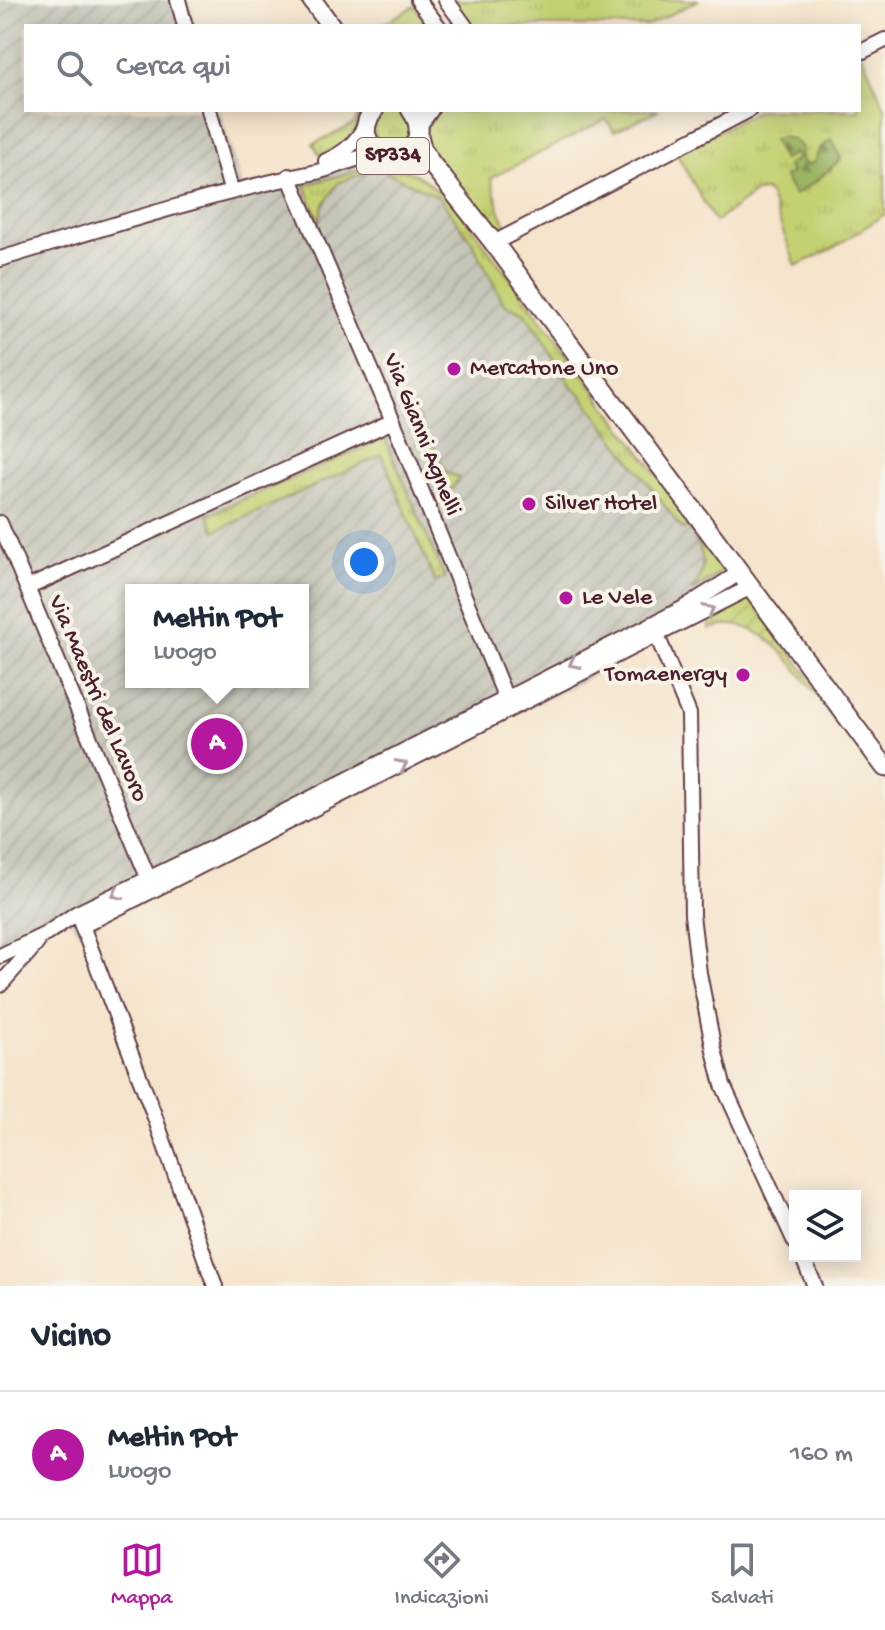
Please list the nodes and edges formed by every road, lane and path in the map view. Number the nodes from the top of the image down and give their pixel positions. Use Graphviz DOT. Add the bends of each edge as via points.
graph roads {
  1 [pos="178,0"];
  2 [pos="312,0"];
  3 [pos="418,0"];
  4 [pos="446,0"];
  5 [pos="184,24"];
  6 [pos="330,24"];
  7 [pos="436,24"];
  8 [pos="464,24"];
  9 [pos="885,40"];
  10 [pos="861,52"];
  11 [pos="210,112"];
  12 [pos="745,112"];
  13 [pos="369,115"];
  14 [pos="416,123"];
  15 [pos="386,155"];
  16 [pos="291,176"];
  17 [pos="231,190"];
  18 [pos="457,196"];
  19 [pos="494,243"];
  20 [pos="0,259"];
  21 [pos="393,421"];
  22 [pos="0,523"];
  23 [pos="746,580"];
  24 [pos="27,588"];
  25 [pos="655,630"];
  26 [pos="508,704"];
  27 [pos="885,767"];
  28 [pos="151,884"];
  29 [pos="80,920"];
  30 [pos="46,934"];
  31 [pos="0,956"];
  32 [pos="0,985"];
  33 [pos="789,1229"];
  34 [pos="805,1262"];
  35 [pos="215,1286"];
  36 [pos="815,1286"];
  1 -- 5 [label="street"];
  2 -- 6 [label="main road"];
  3 -- 7 [label="street"];
  4 -- 8 [label="street"];
  9 -- 10 [label="street"];
  11 -- 17 [label="street"];
  12 -- 19 [label="street"];
  13 -- 15 [label="main road, SP334" via="369,143"];
  13 -- 16 [label="street" via="360,136 344,152"];
  14 -- 15 [label="main road, SP334" via="415,142 406,152"];
  14 -- 18 [label="main road, SP334" via="422,149"];
  15 -- 16 [label="street"];
  15 -- 18 [label="main road, SP334" via="416,165"];
  16 -- 17 [label="street"];
  16 -- 21 [label="street, Via Gianni Agnelli"];
  17 -- 20 [label="street"];
  18 -- 19 [label="main road, SP334"];
  19 -- 23 [label="main road, SP334"];
  21 -- 24 [label="street"];
  21 -- 26 [label="street, Via Gianni Agnelli"];
  22 -- 24 [label="street, Via Maestri del Lavoro"];
  23 -- 25 [label="street" via="682,609"];
  23 -- 27 [label="main road, SP334"];
  24 -- 28 [label="street, Via Maestri del Lavoro"];
  25 -- 26 [label="street"];
  25 -- 33 [label="street" via="689,714 692,915 723,1085"];
  26 -- 28 [label="street"];
  28 -- 29 [label="street"];
  29 -- 30 [label="street"];
  29 -- 35 [label="street"];
  30 -- 31 [label="street"];
  30 -- 32 [label="street"];
  34 -- 36 [label="street"];
}
